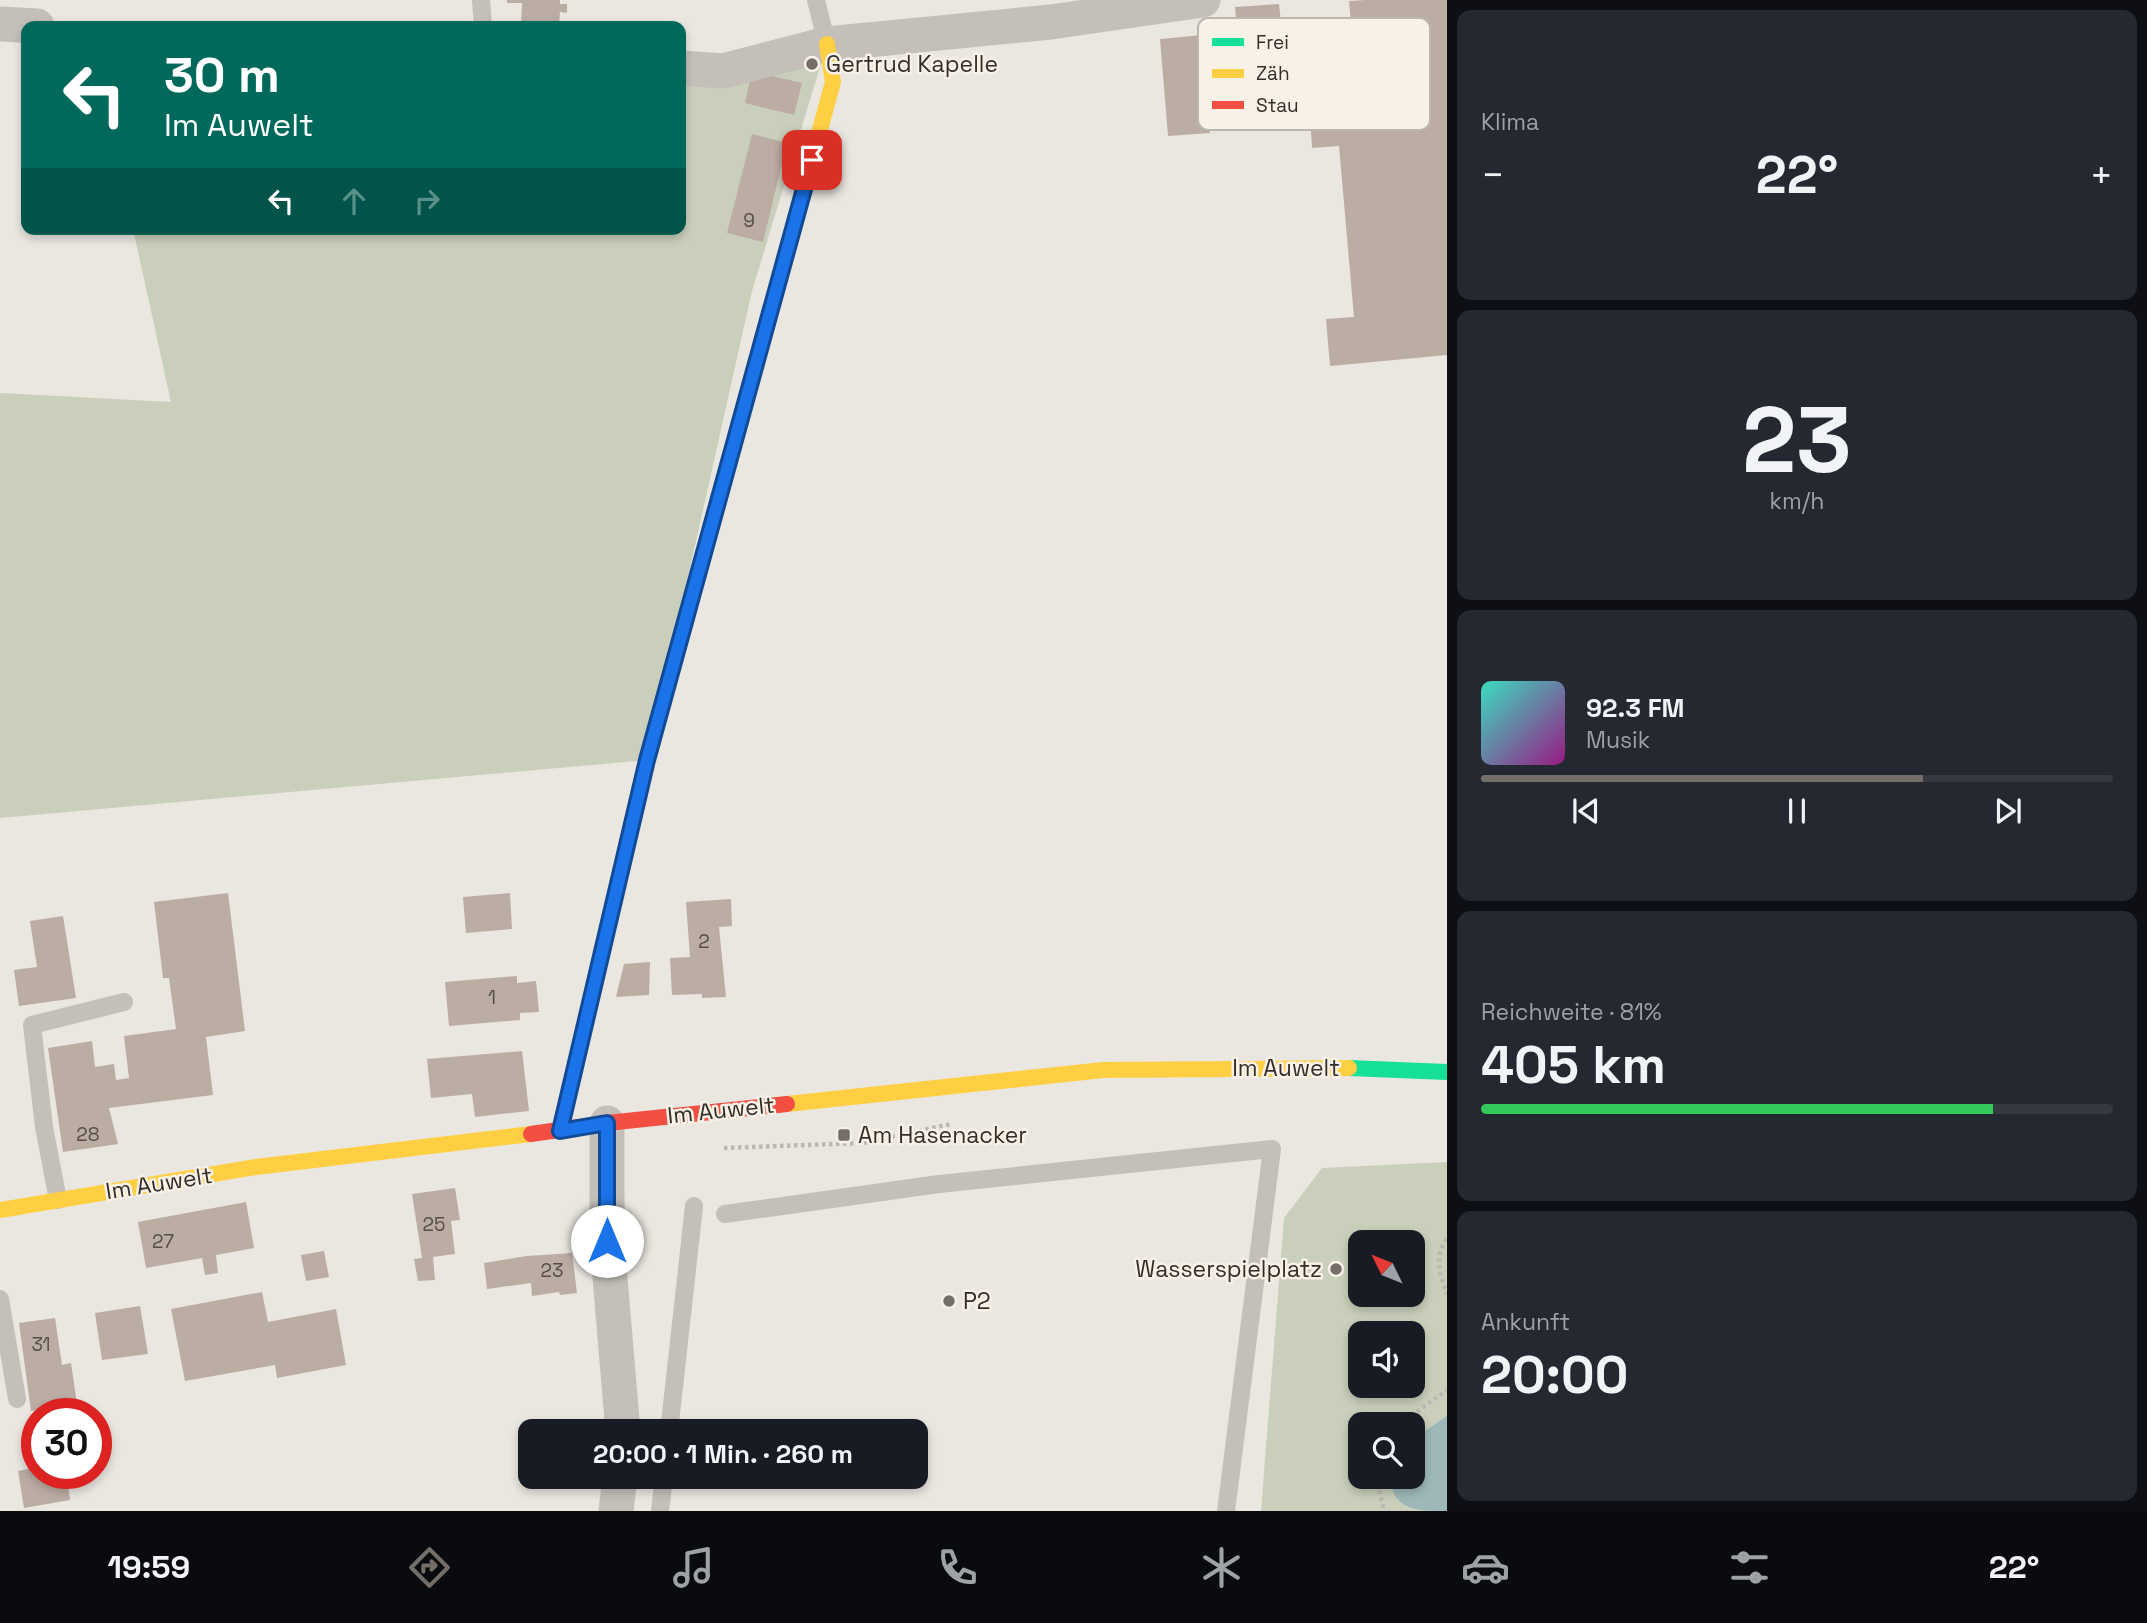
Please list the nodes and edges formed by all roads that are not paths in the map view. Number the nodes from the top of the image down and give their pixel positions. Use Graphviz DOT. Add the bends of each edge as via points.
graph roads {
  1 [pos="481,0"];
  2 [pos="816,0"];
  3 [pos="1203,0"];
  4 [pos="483,21"];
  5 [pos="0,24"];
  6 [pos="21,25"];
  7 [pos="827,44"];
  8 [pos="686,68"];
  9 [pos="124,1002"];
  10 [pos="1447,1072"];
  11 [pos="607,1123"];
  12 [pos="560,1131"];
  13 [pos="58,1200"];
  14 [pos="694,1206"];
  15 [pos="0,1210"];
  16 [pos="725,1214"];
  17 [pos="0,1299"];
  18 [pos="17,1399"];
  19 [pos="622,1419"];
  20 [pos="670,1419"];
  21 [pos="619,1489"];
  22 [pos="663,1489"];
  23 [pos="616,1511"];
  24 [pos="660,1511"];
  25 [pos="1226,1511"];
  1 -- 4 [label="lane"];
  2 -- 7 [label="lane"];
  3 -- 7 [label="street" via="1051,22"];
  5 -- 6 [label="street"];
  7 -- 8 [label="street" via="723,71"];
  7 -- 12 [label="main road" via="833,82 647,760"];
  9 -- 13 [label="lane" via="32,1026"];
  10 -- 11 [label="main road, Im Auwelt" via="1367,1068 1103,1070"];
  11 -- 12 [label="main road, Im Auwelt"];
  11 -- 19 [label="street" via="607,1241"];
  12 -- 13 [label="main road, Im Auwelt" via="256,1167"];
  13 -- 15 [label="main road, Im Auwelt"];
  14 -- 20 [label="lane"];
  16 -- 25 [label="lane" via="939,1184 1272,1149"];
  17 -- 18 [label="lane"];
  21 -- 23 [label="street"];
  22 -- 24 [label="lane"];
}
